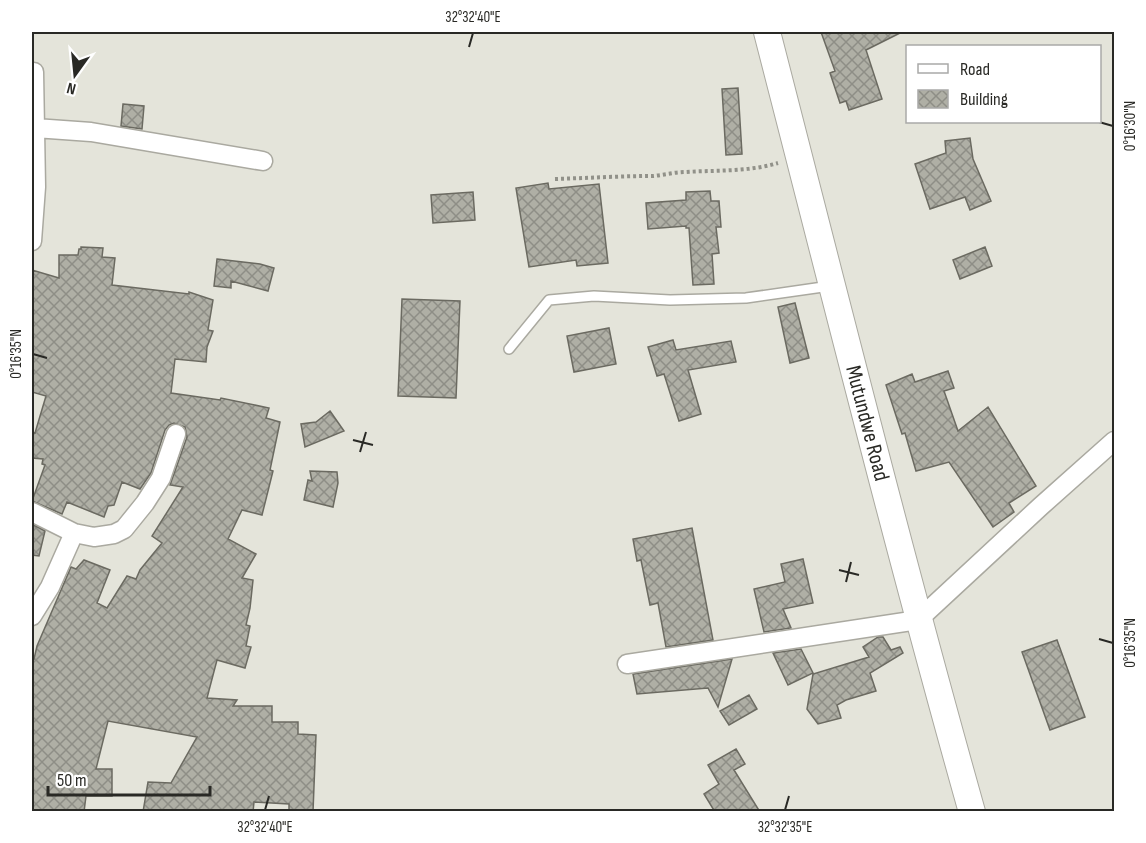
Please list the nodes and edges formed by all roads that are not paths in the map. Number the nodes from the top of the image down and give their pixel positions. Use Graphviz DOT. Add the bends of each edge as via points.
graph roads {
  1 [pos="767,32"];
  2 [pos="32,72"];
  3 [pos="35,128"];
  4 [pos="263,161"];
  5 [pos="32,241"];
  6 [pos="832,286"];
  7 [pos="509,349"];
  8 [pos="176,434"];
  9 [pos="1114,441"];
  10 [pos="32,512"];
  11 [pos="74,534"];
  12 [pos="32,616"];
  13 [pos="918,620"];
  14 [pos="627,664"];
  15 [pos="972,812"];
  1 -- 6 [label="main road, Mutundwe Road"];
  2 -- 3 [label="street"];
  3 -- 4 [label="street" via="91,132"];
  3 -- 5 [label="street"];
  6 -- 7 [label="lane" via="746,298 594,296 549,300"];
  6 -- 13 [label="main road, Mutundwe Road"];
  8 -- 11 [label="street" via="161,478 124,529 94,537"];
  9 -- 13 [label="street"];
  10 -- 11 [label="street"];
  11 -- 12 [label="street"];
  13 -- 14 [label="street"];
  13 -- 15 [label="main road, Mutundwe Road"];
}
